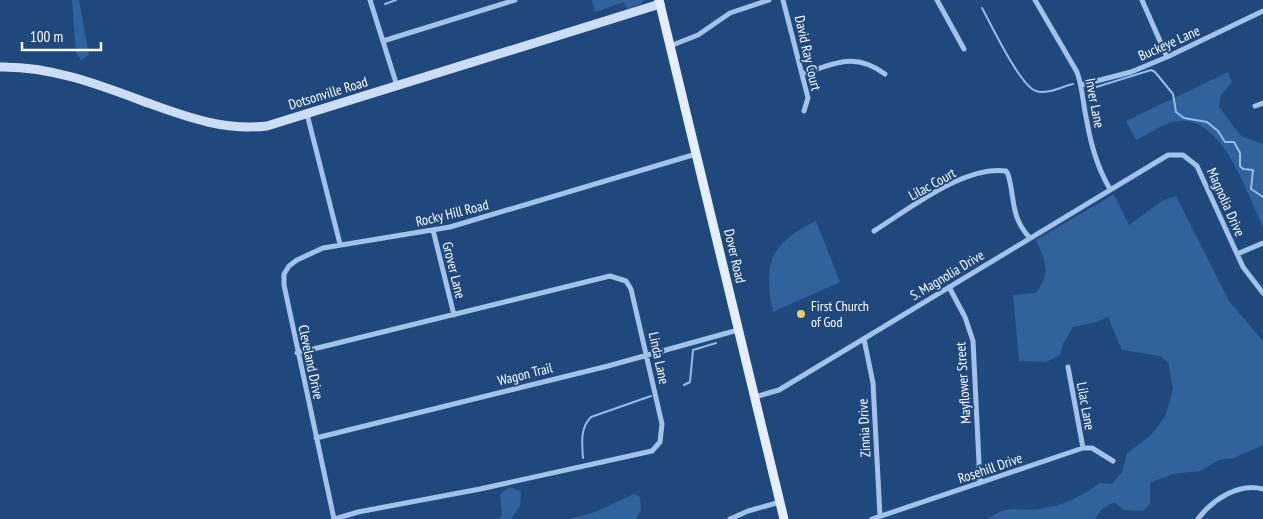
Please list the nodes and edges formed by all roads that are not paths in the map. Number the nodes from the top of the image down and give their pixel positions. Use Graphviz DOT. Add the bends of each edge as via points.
graph roads {
  1 [pos="370,0"];
  2 [pos="515,0"];
  3 [pos="769,0"];
  4 [pos="783,0"];
  5 [pos="937,0"];
  6 [pos="1035,0"];
  7 [pos="1142,0"];
  8 [pos="659,2"];
  9 [pos="1263,11"];
  10 [pos="383,41"];
  11 [pos="670,46"];
  12 [pos="964,49"];
  13 [pos="1167,57"];
  14 [pos="0,67"];
  15 [pos="802,74"];
  16 [pos="885,74"];
  17 [pos="1081,85"];
  18 [pos="397,86"];
  19 [pos="1263,103"];
  20 [pos="1256,106"];
  21 [pos="804,111"];
  22 [pos="307,114"];
  23 [pos="696,154"];
  24 [pos="1149,165"];
  25 [pos="1110,189"];
  26 [pos="433,230"];
  27 [pos="874,231"];
  28 [pos="1029,238"];
  29 [pos="1263,243"];
  30 [pos="340,244"];
  31 [pos="1237,254"];
  32 [pos="948,287"];
  33 [pos="1263,293"];
  34 [pos="454,315"];
  35 [pos="738,330"];
  36 [pos="864,338"];
  37 [pos="297,353"];
  38 [pos="647,355"];
  39 [pos="1068,367"];
  40 [pos="755,397"];
  41 [pos="316,438"];
  42 [pos="1083,448"];
  43 [pos="1112,461"];
  44 [pos="980,483"];
  45 [pos="1263,489"];
  46 [pos="780,502"];
  47 [pos="880,516"];
  48 [pos="334,519"];
  49 [pos="730,519"];
  50 [pos="784,519"];
  51 [pos="872,519"];
  52 [pos="1198,519"];
  1 -- 10 [label="street"];
  2 -- 10 [label="street"];
  3 -- 11 [label="street" via="730,13 698,35"];
  4 -- 15 [label="street, David Ray Court"];
  5 -- 12 [label="street"];
  6 -- 17 [label="street, Inver Lane" via="1073,64"];
  7 -- 13 [label="street"];
  8 -- 11 [label="main road, Dover Road"];
  8 -- 18 [label="main road, Dotsonville Road"];
  9 -- 13 [label="street, Buckeye Lane"];
  10 -- 18 [label="street"];
  11 -- 23 [label="main road, Dover Road"];
  13 -- 17 [label="street, Buckeye Lane" via="1131,72"];
  14 -- 22 [label="main road, Dotsonville Road" via="41,69 201,122 235,128 267,126"];
  15 -- 16 [label="street" via="854,60 868,63"];
  15 -- 21 [label="street, David Ray Court" via="808,98"];
  17 -- 25 [label="street, Inver Lane" via="1090,139"];
  18 -- 22 [label="main road, Dotsonville Road"];
  19 -- 20 [label="street"];
  22 -- 30 [label="street"];
  23 -- 26 [label="street, Rocky Hill Road"];
  23 -- 35 [label="main road, Dover Road"];
  24 -- 25 [label="street, S. Magnolia Drive"];
  24 -- 31 [label="street, Magnolia Drive" via="1162,156 1176,153 1192,160"];
  25 -- 28 [label="street, S. Magnolia Drive"];
  26 -- 30 [label="street, Rocky Hill Road"];
  26 -- 34 [label="street, Grover Lane"];
  27 -- 28 [label="street, Lilac Court" via="963,178 989,171 1006,171 1015,211"];
  28 -- 32 [label="street, S. Magnolia Drive"];
  29 -- 31 [label="street"];
  30 -- 37 [label="street, Cleveland Drive" via="297,260 284,274"];
  31 -- 33 [label="street, Magnolia Drive" via="1247,274"];
  32 -- 36 [label="street, S. Magnolia Drive"];
  32 -- 44 [label="street, Mayflower Street" via="974,341"];
  34 -- 37 [label="street, Linda Lane"];
  34 -- 38 [label="street, Linda Lane" via="596,279 616,277 626,281 632,292"];
  35 -- 38 [label="street, Wagon Trail"];
  35 -- 40 [label="main road, Dover Road"];
  36 -- 40 [label="street, S. Magnolia Drive" via="779,390"];
  36 -- 47 [label="street, Zinnia Drive" via="873,383"];
  37 -- 41 [label="street, Cleveland Drive"];
  38 -- 41 [label="street, Wagon Trail"];
  38 -- 48 [label="street, Linda Lane" via="662,424 660,442 652,451"];
  39 -- 42 [label="street, Lilac Lane"];
  40 -- 46 [label="main road, Dover Road"];
  41 -- 48 [label="street, Cleveland Drive"];
  42 -- 43 [label="street" via="1092,448"];
  42 -- 44 [label="street, Rosehill Drive"];
  44 -- 47 [label="street, Rosehill Drive"];
  45 -- 52 [label="street" via="1250,487 1232,492"];
  46 -- 49 [label="street"];
  46 -- 50 [label="main road, Dover Road"];
  47 -- 51 [label="street, Rosehill Drive"];
}
